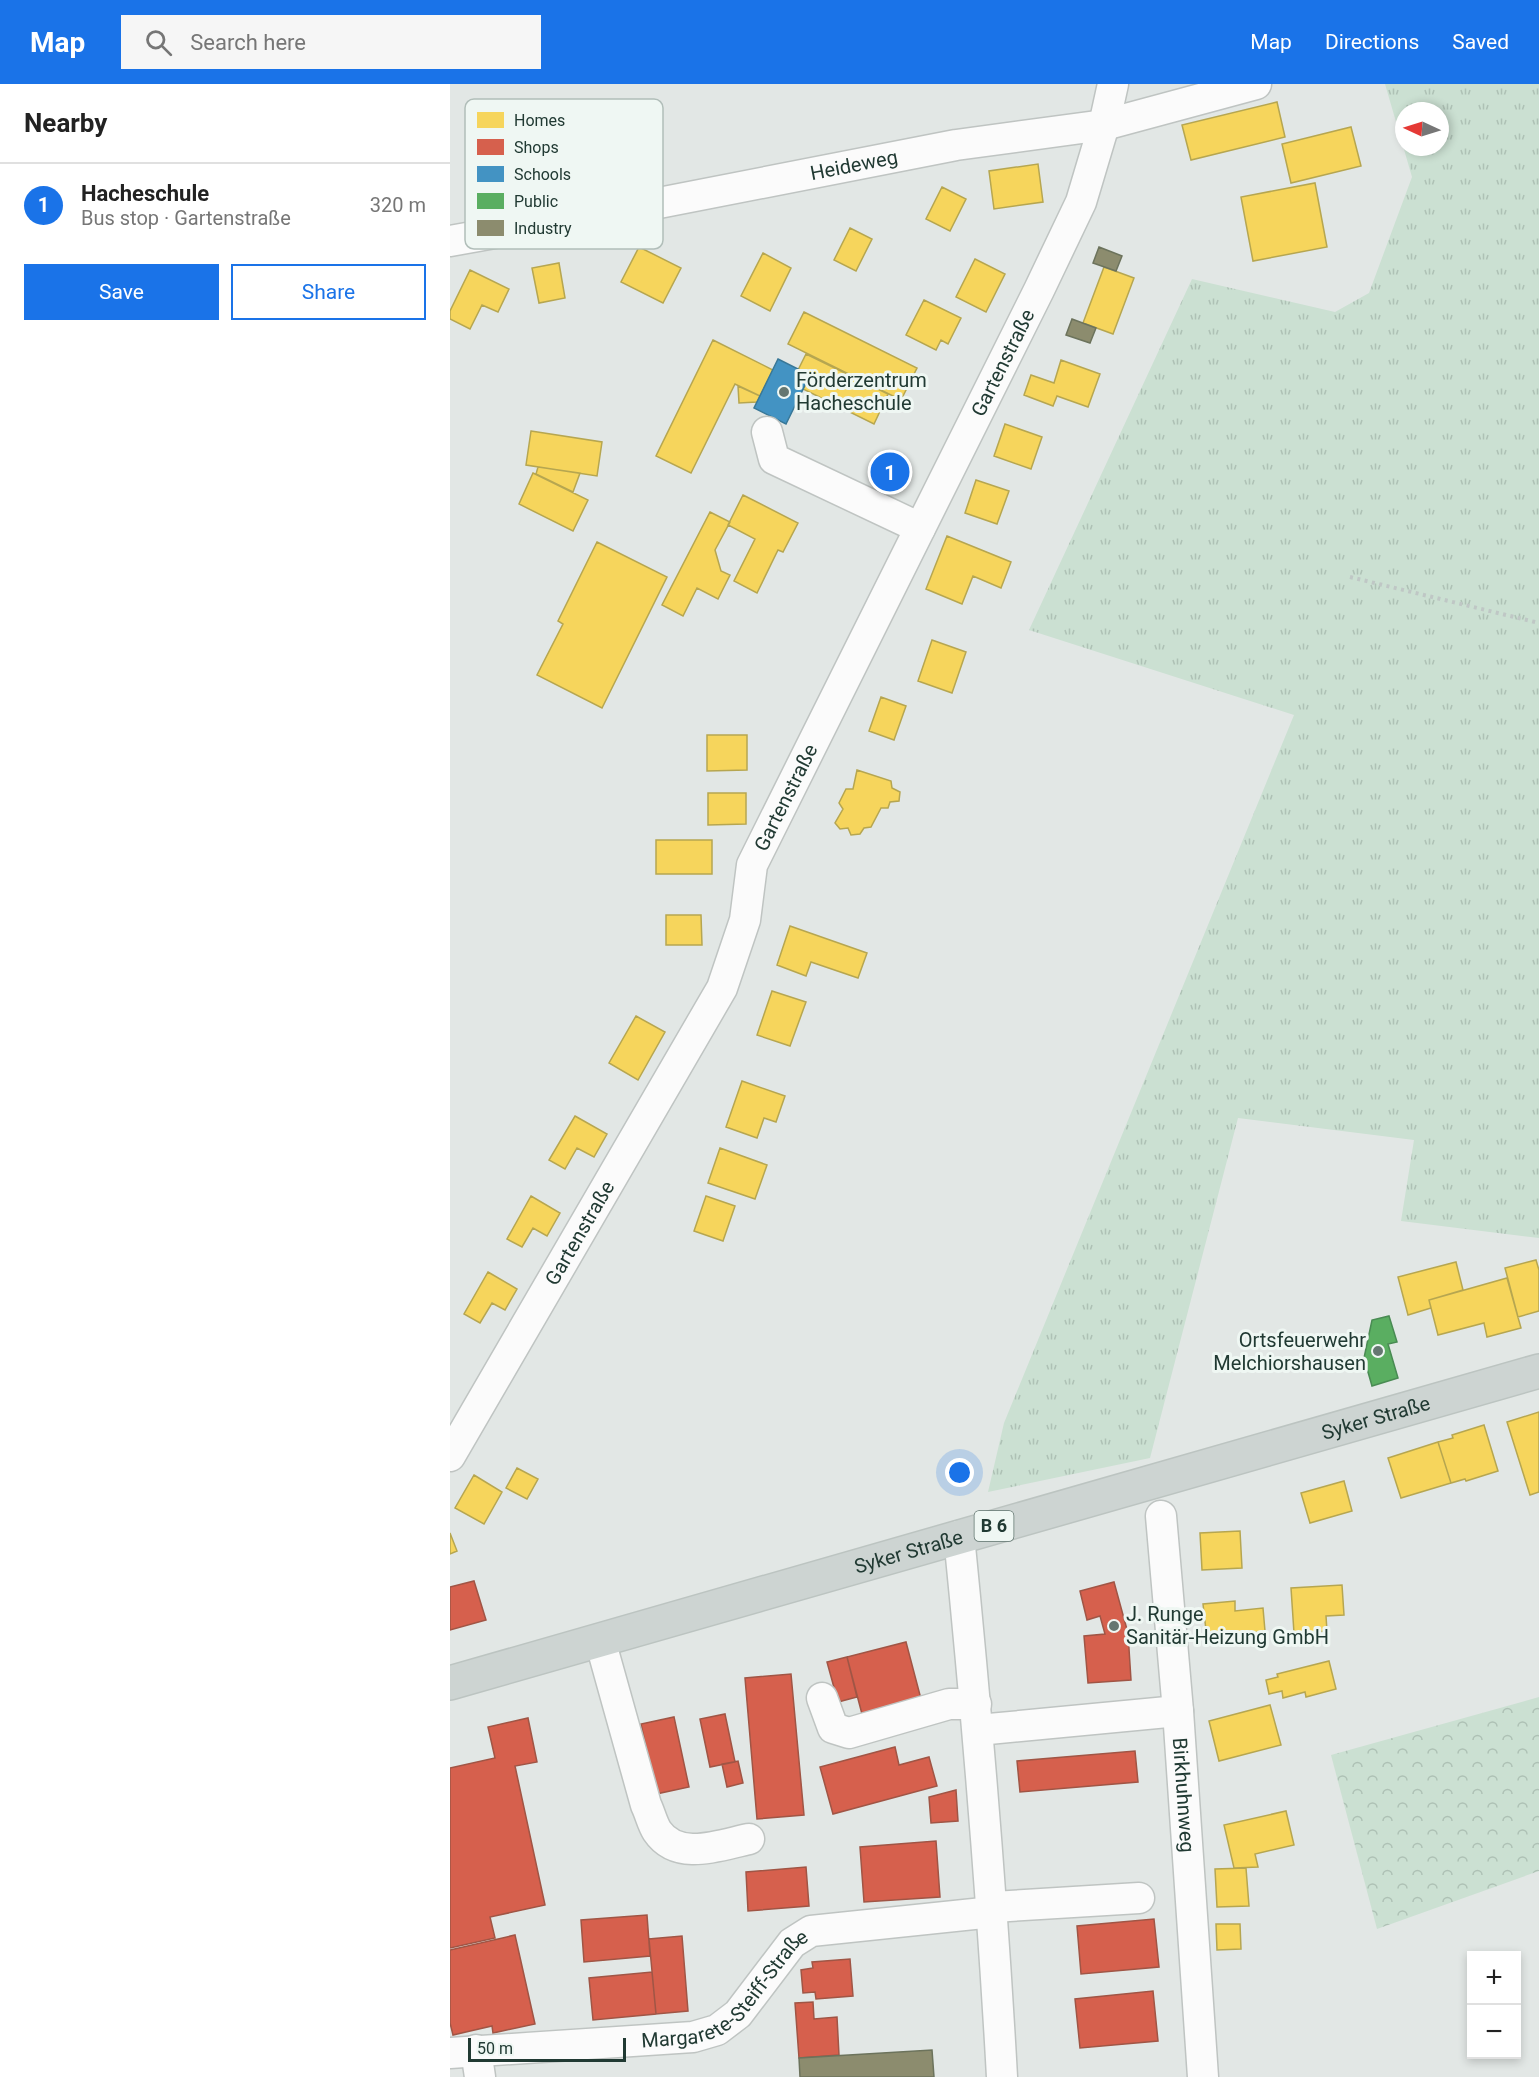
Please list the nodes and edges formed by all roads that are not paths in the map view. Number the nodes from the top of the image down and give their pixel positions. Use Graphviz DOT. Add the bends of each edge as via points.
graph roads {
  1 [pos="1113,84"];
  2 [pos="1256,84"];
  3 [pos="1104,125"];
  4 [pos="663,202"];
  5 [pos="465,237"];
  6 [pos="450,240"];
  7 [pos="767,432"];
  8 [pos="920,528"];
  9 [pos="1539,1371"];
  10 [pos="450,1456"];
  11 [pos="1161,1516"];
  12 [pos="959,1536"];
  13 [pos="600,1640"];
  14 [pos="450,1683"];
  15 [pos="822,1698"];
  16 [pos="1178,1711"];
  17 [pos="977,1717"];
  18 [pos="749,1839"];
  19 [pos="1139,1898"];
  20 [pos="993,1910"];
  21 [pos="469,2060"];
  22 [pos="1002,2077"];
  23 [pos="1203,2077"];
  1 -- 3 [label="street, Gartenstraße"];
  2 -- 3 [label="street, Heideweg"];
  3 -- 4 [label="street, Heideweg" via="956,146"];
  3 -- 8 [label="street, Gartenstraße" via="1081,202"];
  5 -- 6 [label="street, Heideweg"];
  7 -- 8 [label="street" via="774,459"];
  8 -- 10 [label="street, Gartenstraße" via="752,865 745,920 722,988"];
  9 -- 12 [label="main road, Syker Straße / B 6"];
  11 -- 16 [label="street, Birkhuhnweg"];
  12 -- 13 [label="main road, Syker Straße / B 6"];
  12 -- 17 [label="street"];
  13 -- 14 [label="main road, Syker Straße / B 6"];
  13 -- 18 [label="street" via="656,1829 663,1838 695,1851"];
  15 -- 17 [label="street" via="833,1728 849,1733 949,1704"];
  16 -- 17 [label="street"];
  16 -- 23 [label="street, Birkhuhnweg"];
  17 -- 20 [label="street"];
  19 -- 20 [label="street, Margarete-Steiff-Straße"];
  20 -- 21 [label="street, Margarete-Steiff-Straße" via="811,1930 792,1943 738,2014 717,2030 693,2037"];
  20 -- 22 [label="street"];
}
